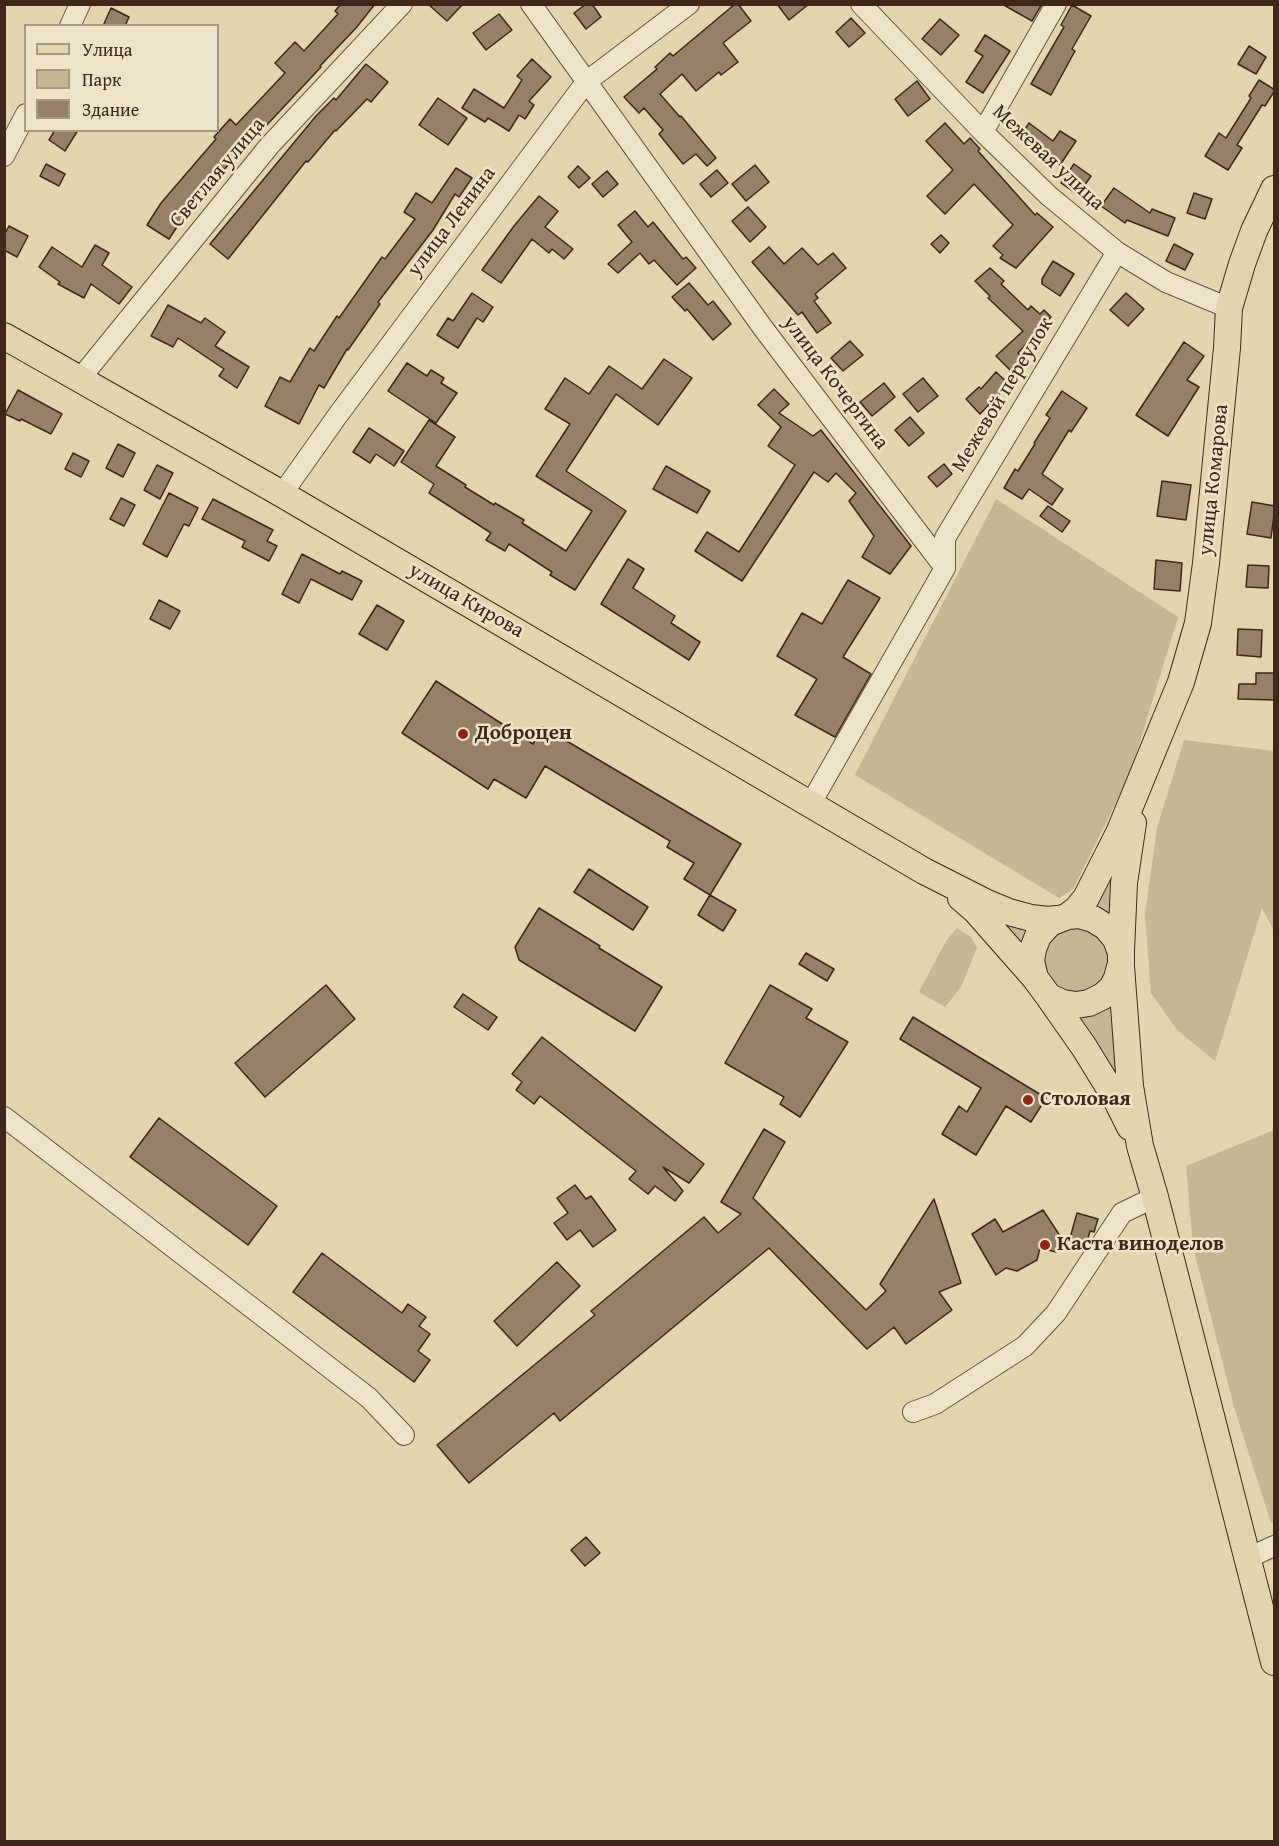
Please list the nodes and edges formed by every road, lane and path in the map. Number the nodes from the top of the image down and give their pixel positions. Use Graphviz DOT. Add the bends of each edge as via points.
graph roads {
  1 [pos="80,4"];
  2 [pos="402,4"];
  3 [pos="531,4"];
  4 [pos="688,4"];
  5 [pos="861,4"];
  6 [pos="1056,4"];
  7 [pos="71,24"];
  8 [pos="586,82"];
  9 [pos="24,118"];
  10 [pos="983,132"];
  11 [pos="4,156"];
  12 [pos="1274,191"];
  13 [pos="1117,252"];
  14 [pos="1229,308"];
  15 [pos="4,336"];
  16 [pos="79,380"];
  17 [pos="282,494"];
  18 [pos="945,568"];
  19 [pos="1146,771"];
  20 [pos="811,803"];
  21 [pos="924,871"];
  22 [pos="1063,918"];
  23 [pos="1121,958"];
  24 [pos="1042,987"];
  25 [pos="4,1117"];
  26 [pos="1140,1146"];
  27 [pos="1155,1197"];
  28 [pos="913,1412"];
  29 [pos="404,1435"];
  30 [pos="1275,1546"];
  31 [pos="1248,1558"];
  32 [pos="1275,1662"];
  1 -- 7 [label="street"];
  2 -- 16 [label="street, Светлая улица" via="270,145"];
  3 -- 8 [label="street, улица Кочергина"];
  4 -- 8 [label="street, улица Ленина"];
  5 -- 10 [label="street, Межевая улица"];
  6 -- 10 [label="street"];
  8 -- 17 [label="street, улица Ленина"];
  8 -- 18 [label="street, улица Кочергина" via="763,328"];
  9 -- 11 [label="street"];
  10 -- 13 [label="street, Межевая улица" via="1049,196"];
  12 -- 14 [label="main road, улица Комарова" via="1254,231"];
  13 -- 14 [label="street, Межевая улица" via="1166,282"];
  13 -- 18 [label="street, Межевой переулок" via="945,538"];
  14 -- 19 [label="main road, улица Комарова" via="1198,623 1181,682"];
  15 -- 16 [label="main road, улица Кирова"];
  16 -- 17 [label="main road, улица Кирова"];
  17 -- 20 [label="main road, улица Кирова"];
  18 -- 20 [label="street"];
  19 -- 22 [label="main road" via="1086,898"];
  19 -- 23 [label="main road" via="1130,837"];
  20 -- 21 [label="main road, улица Кирова"];
  21 -- 22 [label="main road" via="1009,912 1048,920"];
  21 -- 24 [label="main road" via="976,911"];
  22 -- 23 [label="main road" via="1079,915 1106,927 1116,939"];
  22 -- 24 [label="main road" via="1050,923 1033,949 1031,961"];
  23 -- 24 [label="main road" via="1112,988 1089,1003 1063,1003"];
  23 -- 26 [label="main road" via="1130,1086"];
  24 -- 26 [label="main road" via="1084,1047"];
  25 -- 29 [label="street" via="369,1398"];
  26 -- 27 [label="main road"];
  27 -- 28 [label="street" via="1122,1213 1056,1313 1025,1346 935,1404"];
  27 -- 31 [label="main road"];
  30 -- 31 [label="street"];
  31 -- 32 [label="main road"];
}
